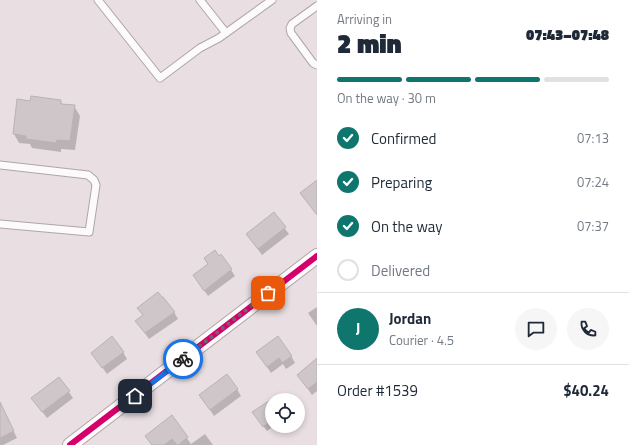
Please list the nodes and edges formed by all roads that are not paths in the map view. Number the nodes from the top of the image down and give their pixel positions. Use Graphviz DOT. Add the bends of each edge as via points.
graph roads {
  1 [pos="98,0"];
  2 [pos="200,0"];
  3 [pos="272,0"];
  4 [pos="317,6"];
  5 [pos="226,33"];
  6 [pos="317,65"];
  7 [pos="0,165"];
  8 [pos="0,224"];
  9 [pos="317,256"];
  10 [pos="70,445"];
  1 -- 5 [label="lane" via="160,78 200,48"];
  2 -- 5 [label="lane"];
  3 -- 5 [label="lane"];
  4 -- 6 [label="lane" via="290,28 313,64"];
  7 -- 8 [label="lane" via="88,175 96,185 89,232"];
  9 -- 10 [label="street"];
}
